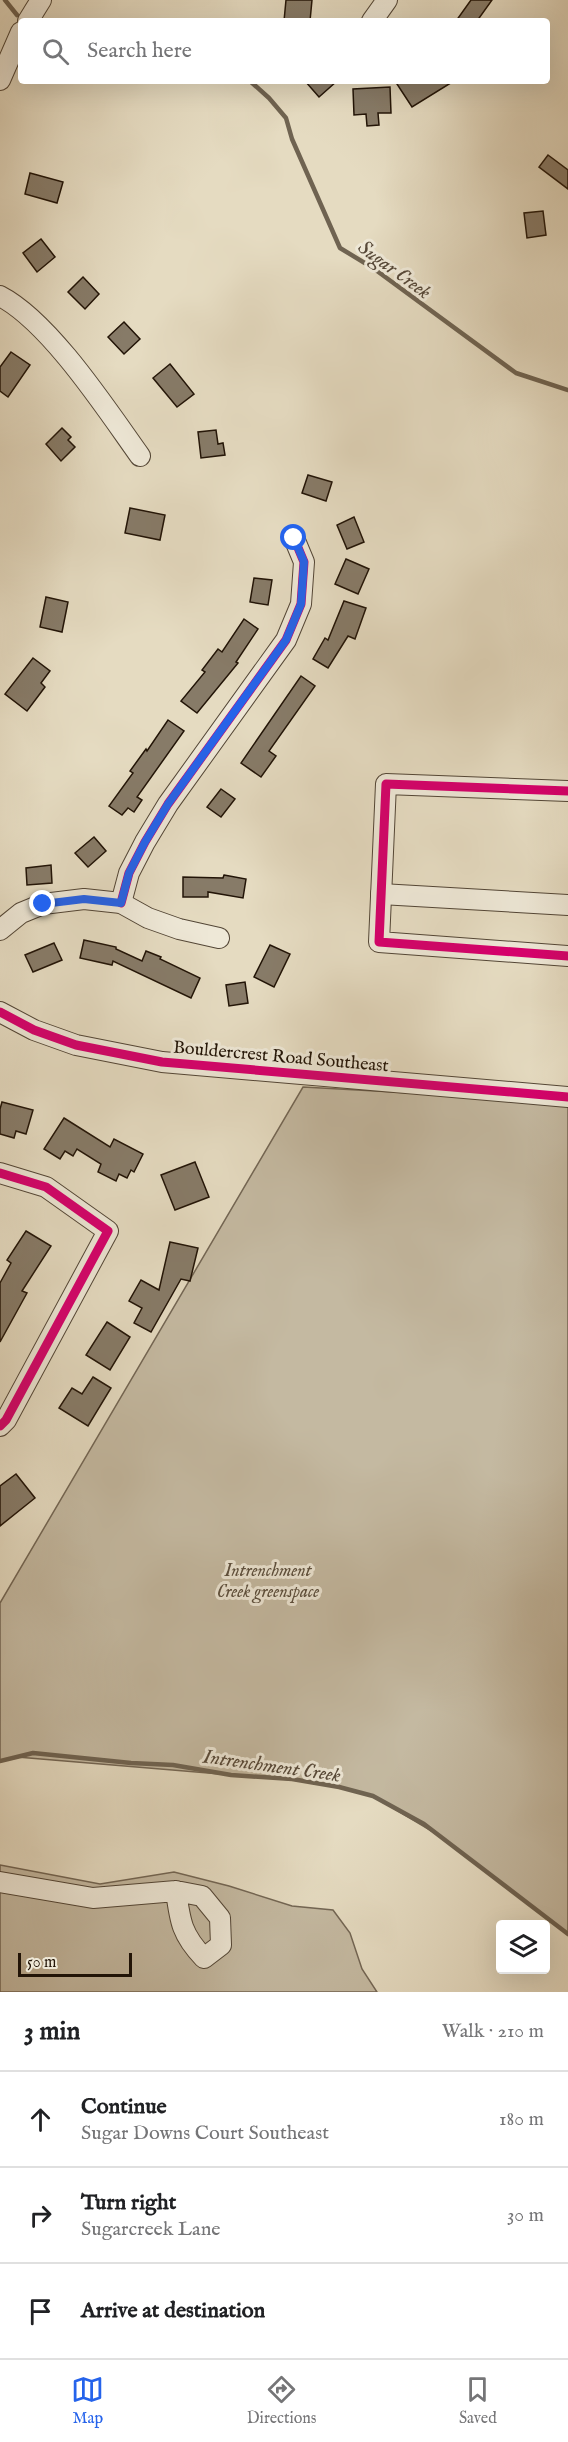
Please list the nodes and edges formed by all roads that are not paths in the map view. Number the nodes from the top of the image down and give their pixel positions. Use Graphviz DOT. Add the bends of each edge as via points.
graph roads {
  1 [pos="41,0"];
  2 [pos="387,0"];
  3 [pos="30,18"];
  4 [pos="374,18"];
  5 [pos="18,39"];
  6 [pos="0,80"];
  7 [pos="0,296"];
  8 [pos="140,456"];
  9 [pos="294,538"];
  10 [pos="568,791"];
  11 [pos="381,894"];
  12 [pos="121,903"];
  13 [pos="568,905"];
  14 [pos="0,930"];
  15 [pos="219,938"];
  16 [pos="568,956"];
  17 [pos="0,1012"];
  18 [pos="568,1097"];
  19 [pos="0,1173"];
  20 [pos="0,1426"];
  21 [pos="0,1881"];
  22 [pos="176,1891"];
  1 -- 3 [label="street"];
  2 -- 4 [label="street"];
  5 -- 6 [label="street"];
  7 -- 8 [label="street" via="34,322 61,351"];
  9 -- 12 [label="street" via="304,562 303,583 301,604 286,640 168,804 129,873"];
  10 -- 11 [label="street" via="386,784"];
  11 -- 13 [label="street"];
  11 -- 16 [label="street" via="380,942"];
  12 -- 14 [label="street" via="84,899 43,904 21,913"];
  12 -- 15 [label="street" via="148,918"];
  17 -- 18 [label="street, Bouldercrest Road Southeast" via="76,1045 162,1062"];
  19 -- 20 [label="street" via="46,1187 108,1231"];
  21 -- 22 [label="street" via="93,1898"];
}
